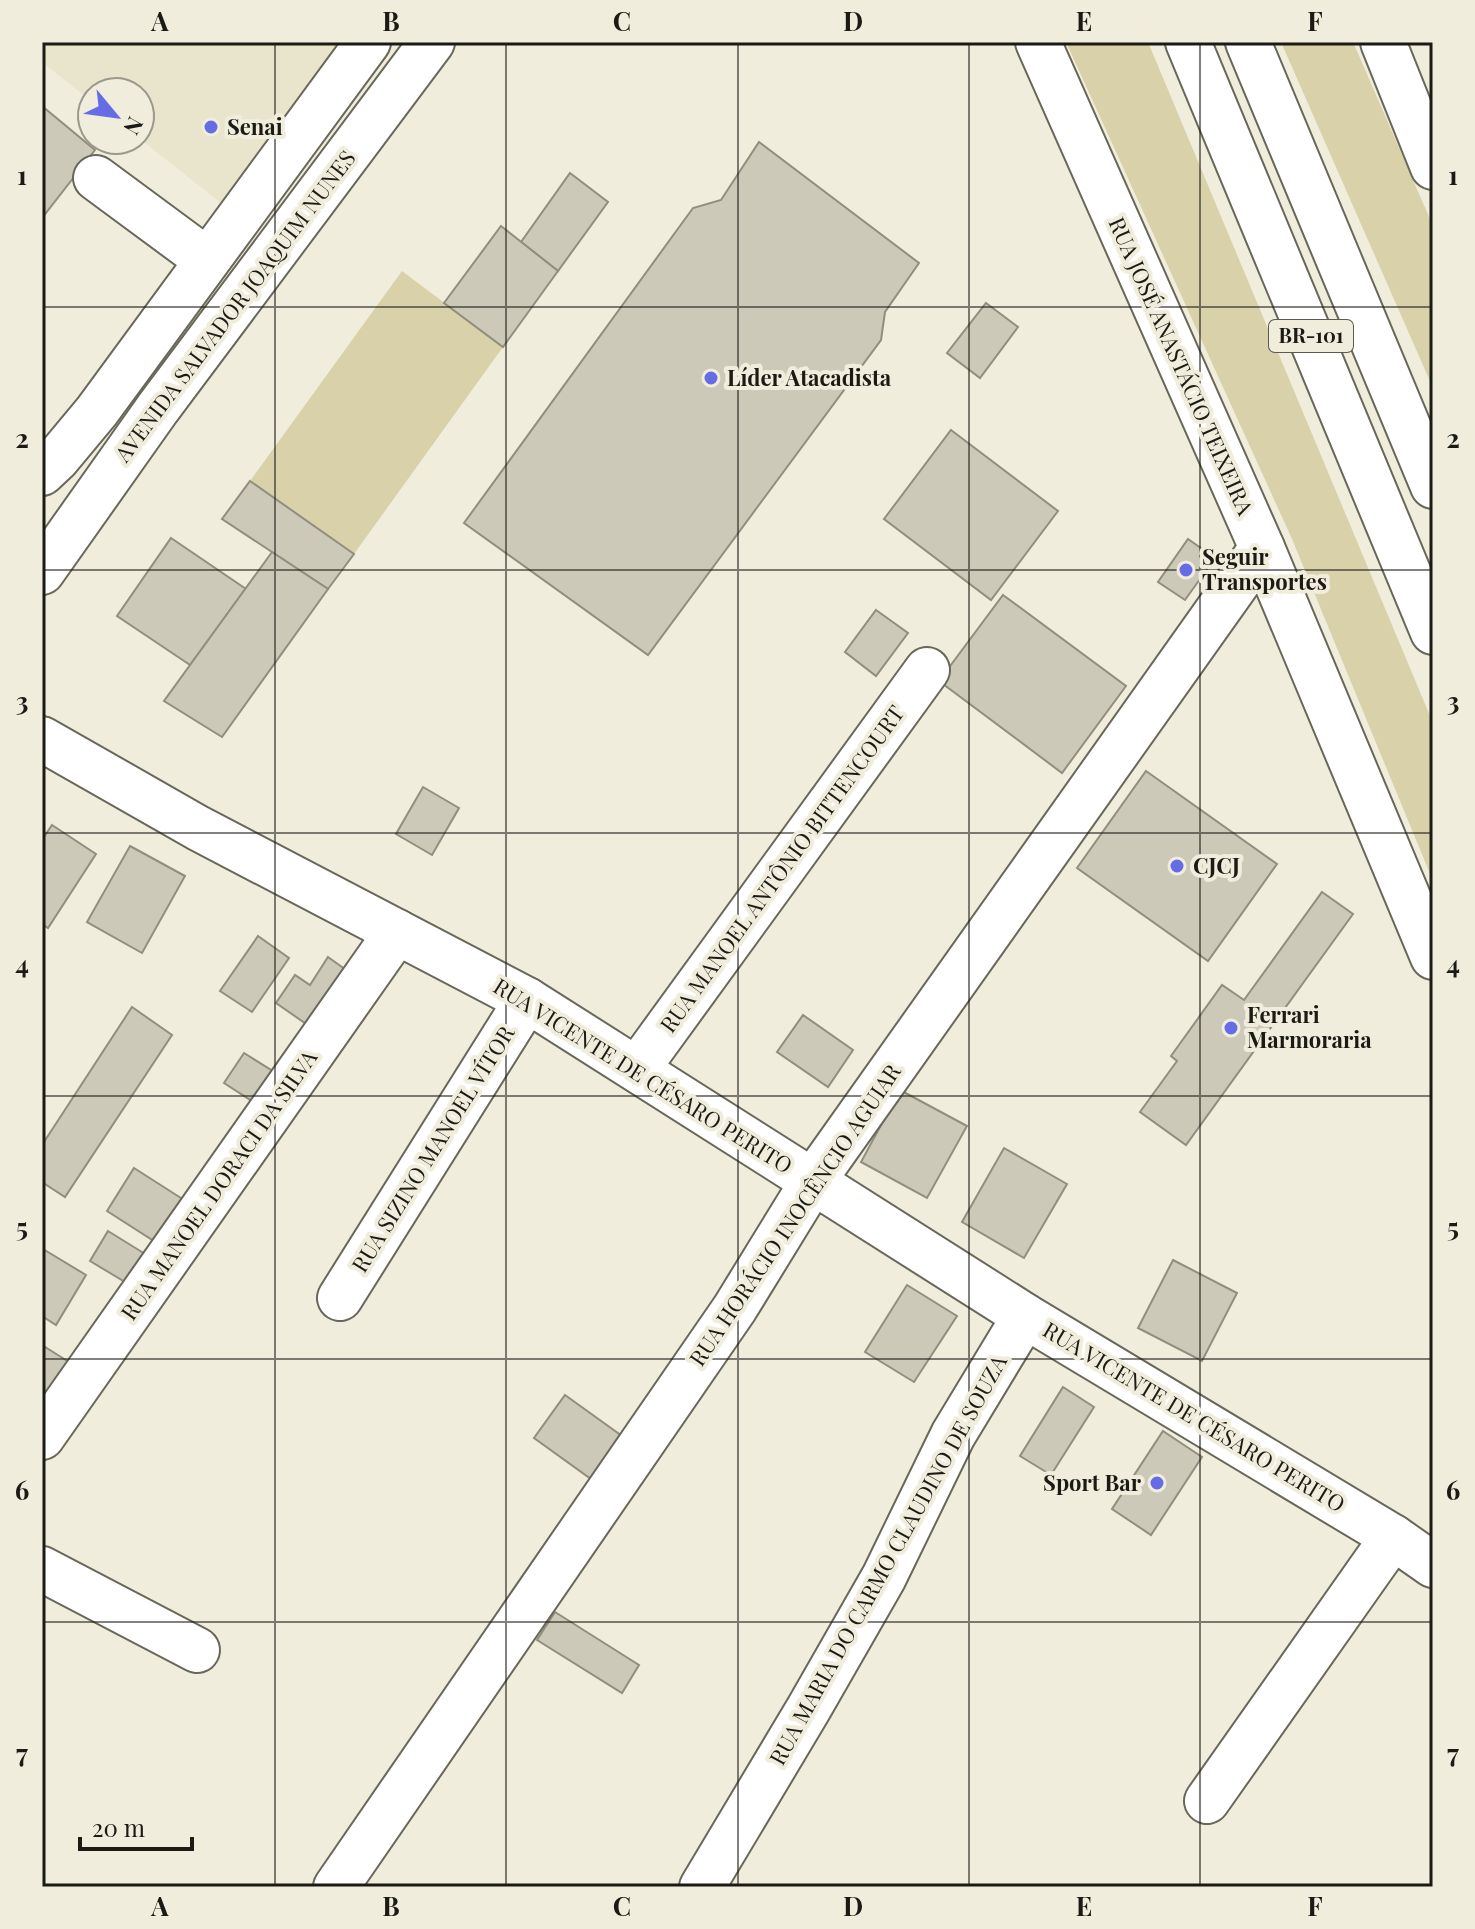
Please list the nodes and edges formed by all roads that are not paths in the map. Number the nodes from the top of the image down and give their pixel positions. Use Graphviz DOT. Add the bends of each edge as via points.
graph roads {
  1 [pos="368,42"];
  2 [pos="432,42"];
  3 [pos="1038,42"];
  4 [pos="1188,42"];
  5 [pos="1248,42"];
  6 [pos="1383,42"];
  7 [pos="1433,167"];
  8 [pos="96,178"];
  9 [pos="207,260"];
  10 [pos="42,473"];
  11 [pos="1433,486"];
  12 [pos="1262,548"];
  13 [pos="42,572"];
  14 [pos="1433,632"];
  15 [pos="927,670"];
  16 [pos="42,739"];
  17 [pos="397,932"];
  18 [pos="1433,957"];
  19 [pos="527,1000"];
  20 [pos="637,1069"];
  21 [pos="813,1181"];
  22 [pos="340,1298"];
  23 [pos="1025,1316"];
  24 [pos="42,1437"];
  25 [pos="1393,1537"];
  26 [pos="1433,1565"];
  27 [pos="42,1569"];
  28 [pos="197,1650"];
  29 [pos="1207,1801"];
  30 [pos="340,1886"];
  31 [pos="702,1887"];
  1 -- 9 [label="main road"];
  2 -- 13 [label="main road, AVENIDA SALVADOR JOAQUIM NUNES"];
  3 -- 12 [label="main road, RUA JOSÉ ANASTÁCIO TEIXEIRA"];
  4 -- 14 [label="main road, BR-101"];
  5 -- 11 [label="main road, BR-101"];
  6 -- 7 [label="main road"];
  8 -- 9 [label="main road"];
  9 -- 10 [label="main road" via="97,411"];
  12 -- 18 [label="main road, RUA JOSÉ ANASTÁCIO TEIXEIRA"];
  12 -- 21 [label="main road, RUA HORÁCIO INOCÊNCIO AGUIAR"];
  15 -- 20 [label="main road, RUA MANOEL ANTÔNIO BITTENCOURT"];
  16 -- 17 [label="main road, RUA VICENTE DE CÉSARO PERITO"];
  17 -- 19 [label="main road, RUA VICENTE DE CÉSARO PERITO"];
  17 -- 24 [label="main road, RUA MANOEL DORACI DA SILVA"];
  19 -- 20 [label="main road, RUA VICENTE DE CÉSARO PERITO"];
  19 -- 22 [label="main road, RUA SIZINO MANOEL VÍTOR"];
  20 -- 21 [label="main road, RUA VICENTE DE CÉSARO PERITO"];
  21 -- 23 [label="main road, RUA VICENTE DE CÉSARO PERITO"];
  21 -- 30 [label="main road, RUA HORÁCIO INOCÊNCIO AGUIAR" via="735,1308"];
  23 -- 25 [label="main road, RUA VICENTE DE CÉSARO PERITO"];
  23 -- 31 [label="main road, RUA MARIA DO CARMO CLAUDINO DE SOUZA" via="953,1435 863,1613"];
  25 -- 26 [label="main road, RUA VICENTE DE CÉSARO PERITO"];
  25 -- 29 [label="main road"];
  27 -- 28 [label="main road"];
}
